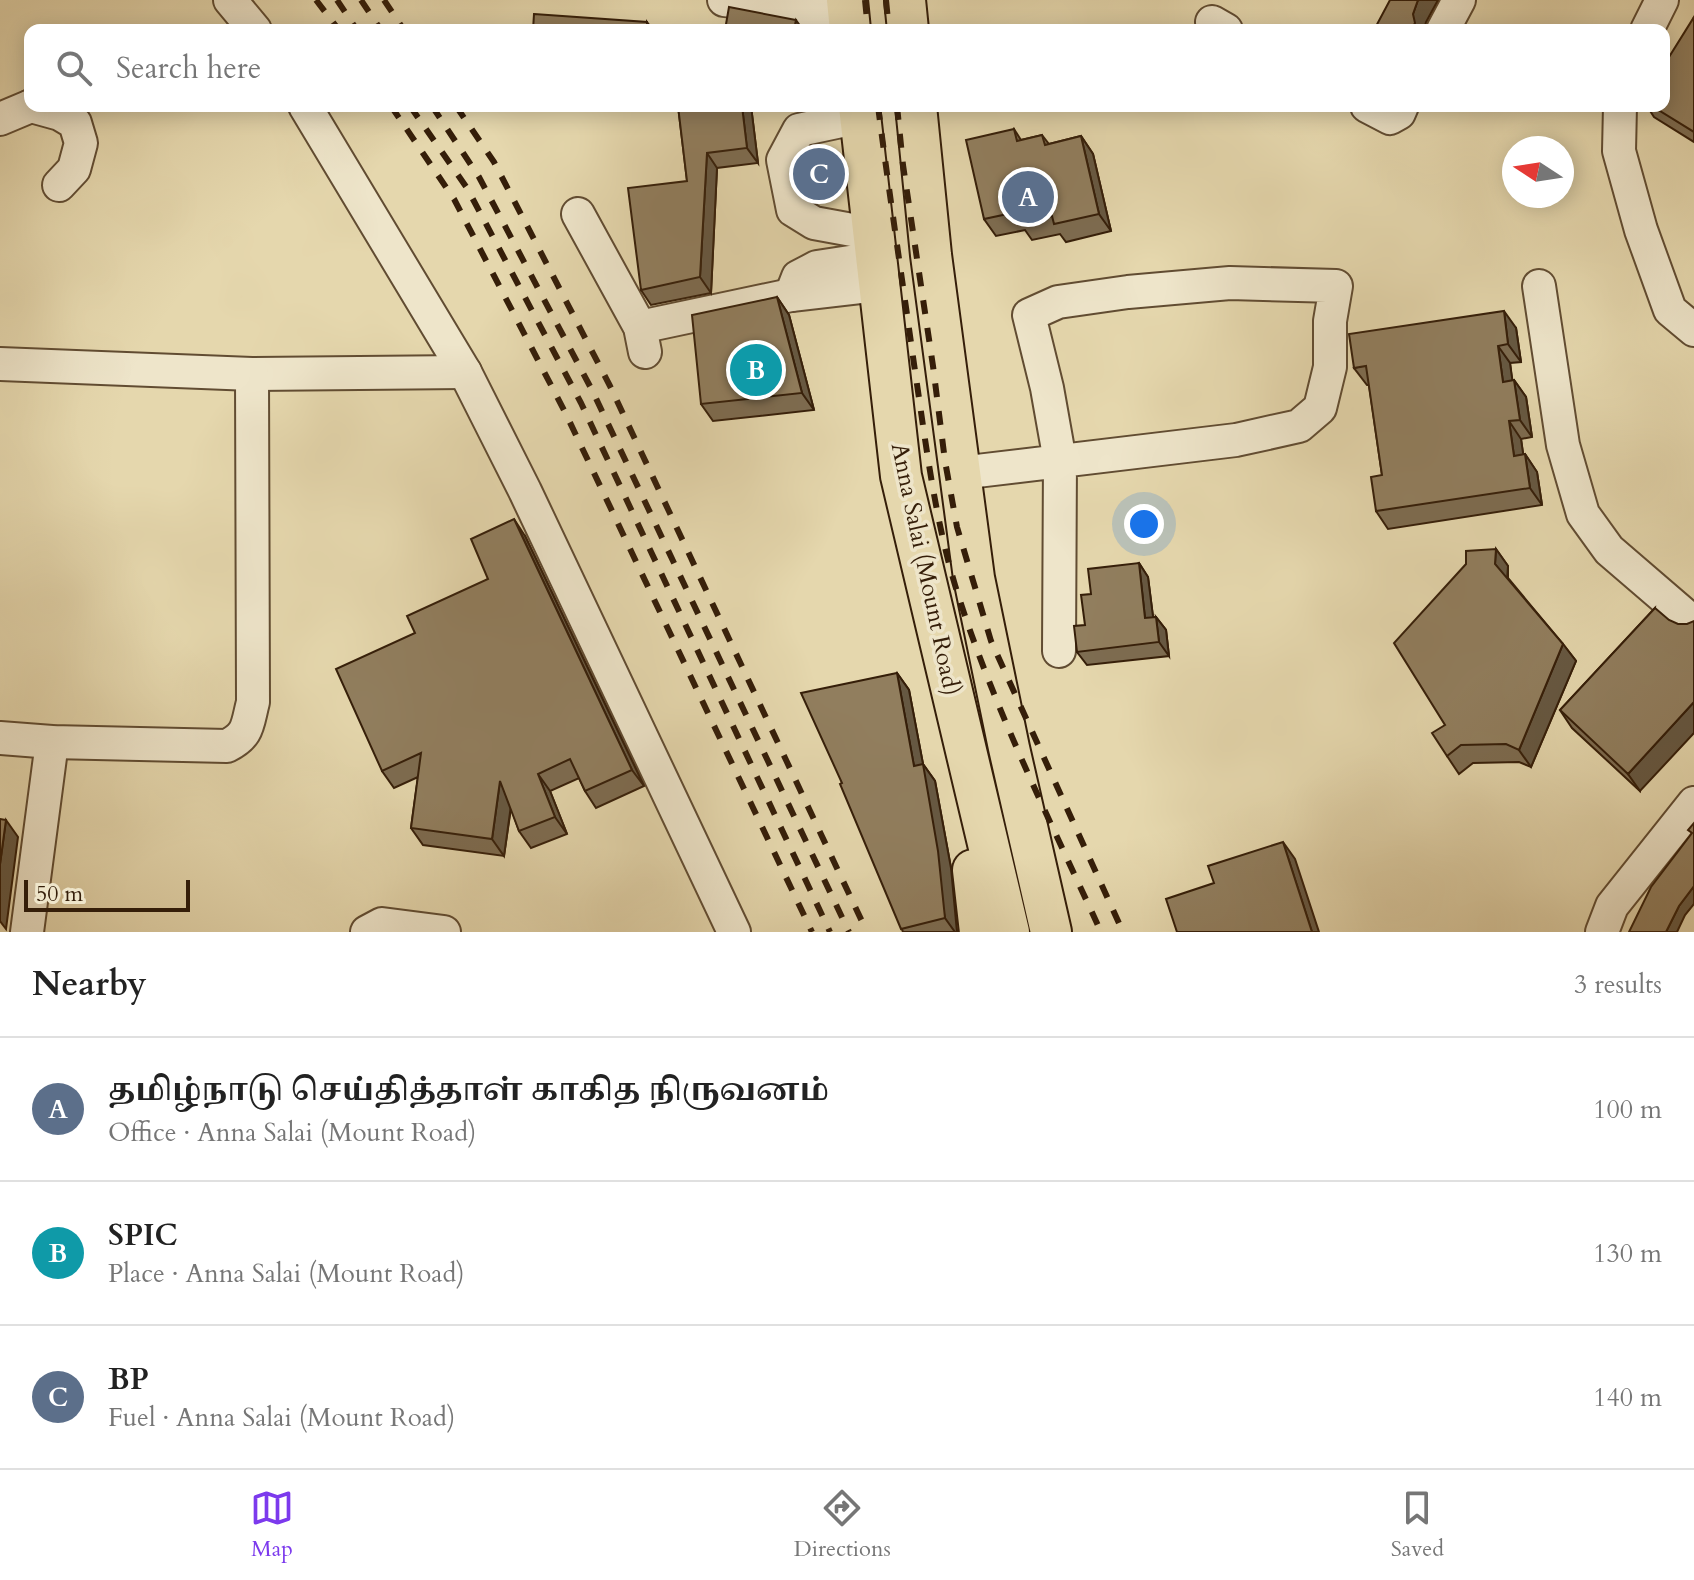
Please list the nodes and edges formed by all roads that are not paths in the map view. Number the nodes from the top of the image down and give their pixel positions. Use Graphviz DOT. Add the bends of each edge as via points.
graph roads {
  1 [pos="230,0"];
  2 [pos="724,0"];
  3 [pos="905,0"];
  4 [pos="1459,0"];
  5 [pos="1662,0"];
  6 [pos="848,15"];
  7 [pos="250,24"];
  8 [pos="907,24"];
  9 [pos="1446,24"];
  10 [pos="1650,24"];
  11 [pos="24,109"];
  12 [pos="53,112"];
  13 [pos="309,112"];
  14 [pos="860,112"];
  15 [pos="917,112"];
  16 [pos="1378,112"];
  17 [pos="1399,112"];
  18 [pos="1620,112"];
  19 [pos="0,119"];
  20 [pos="59,185"];
  21 [pos="578,214"];
  22 [pos="876,258"];
  23 [pos="1539,286"];
  24 [pos="1694,330"];
  25 [pos="0,364"];
  26 [pos="465,372"];
  27 [pos="252,374"];
  28 [pos="1060,461"];
  29 [pos="960,473"];
  30 [pos="1694,623"];
  31 [pos="1059,651"];
  32 [pos="0,738"];
  33 [pos="52,742"];
  34 [pos="963,743"];
  35 [pos="1694,803"];
  36 [pos="27,932"];
  37 [pos="367,932"];
  38 [pos="444,932"];
  39 [pos="734,932"];
  40 [pos="980,932"];
  41 [pos="1009,932"];
  42 [pos="1051,932"];
  43 [pos="1602,932"];
  1 -- 7 [label="street"];
  2 -- 6 [label="street"];
  3 -- 8 [label="main road"];
  4 -- 9 [label="street"];
  5 -- 10 [label="street"];
  11 -- 19 [label="street"];
  12 -- 20 [label="street" via="75,123 81,143 74,169"];
  13 -- 26 [label="street"];
  14 -- 22 [label="main road, Anna Salai (Mount Road)"];
  14 -- 22 [label="street" via="799,130 783,160 793,210"];
  15 -- 29 [label="main road, Anna Salai (Mount Road)"];
  16 -- 17 [label="street" via="1390,118"];
  18 -- 24 [label="street" via="1619,151 1641,230 1670,310"];
  21 -- 22 [label="street" via="643,339 791,295 860,287"];
  22 -- 34 [label="main road, Anna Salai (Mount Road)" via="901,476"];
  23 -- 30 [label="street" via="1563,445 1583,514 1609,550"];
  25 -- 27 [label="street"];
  26 -- 27 [label="street"];
  26 -- 39 [label="street"];
  27 -- 33 [label="street" via="253,702 246,730 227,746"];
  28 -- 28 [label="street" via="1236,440 1299,426 1320,408 1330,367 1336,286 1230,283 1128,292 1058,302 1029,315"];
  28 -- 29 [label="street"];
  28 -- 31 [label="street"];
  29 -- 42 [label="main road, Anna Salai (Mount Road)" via="974,578"];
  32 -- 33 [label="street"];
  33 -- 36 [label="street"];
  34 -- 40 [label="main road"];
  34 -- 41 [label="main road, Anna Salai (Mount Road)"];
  35 -- 43 [label="street" via="1612,906"];
  37 -- 38 [label="street" via="382,924"];
}
